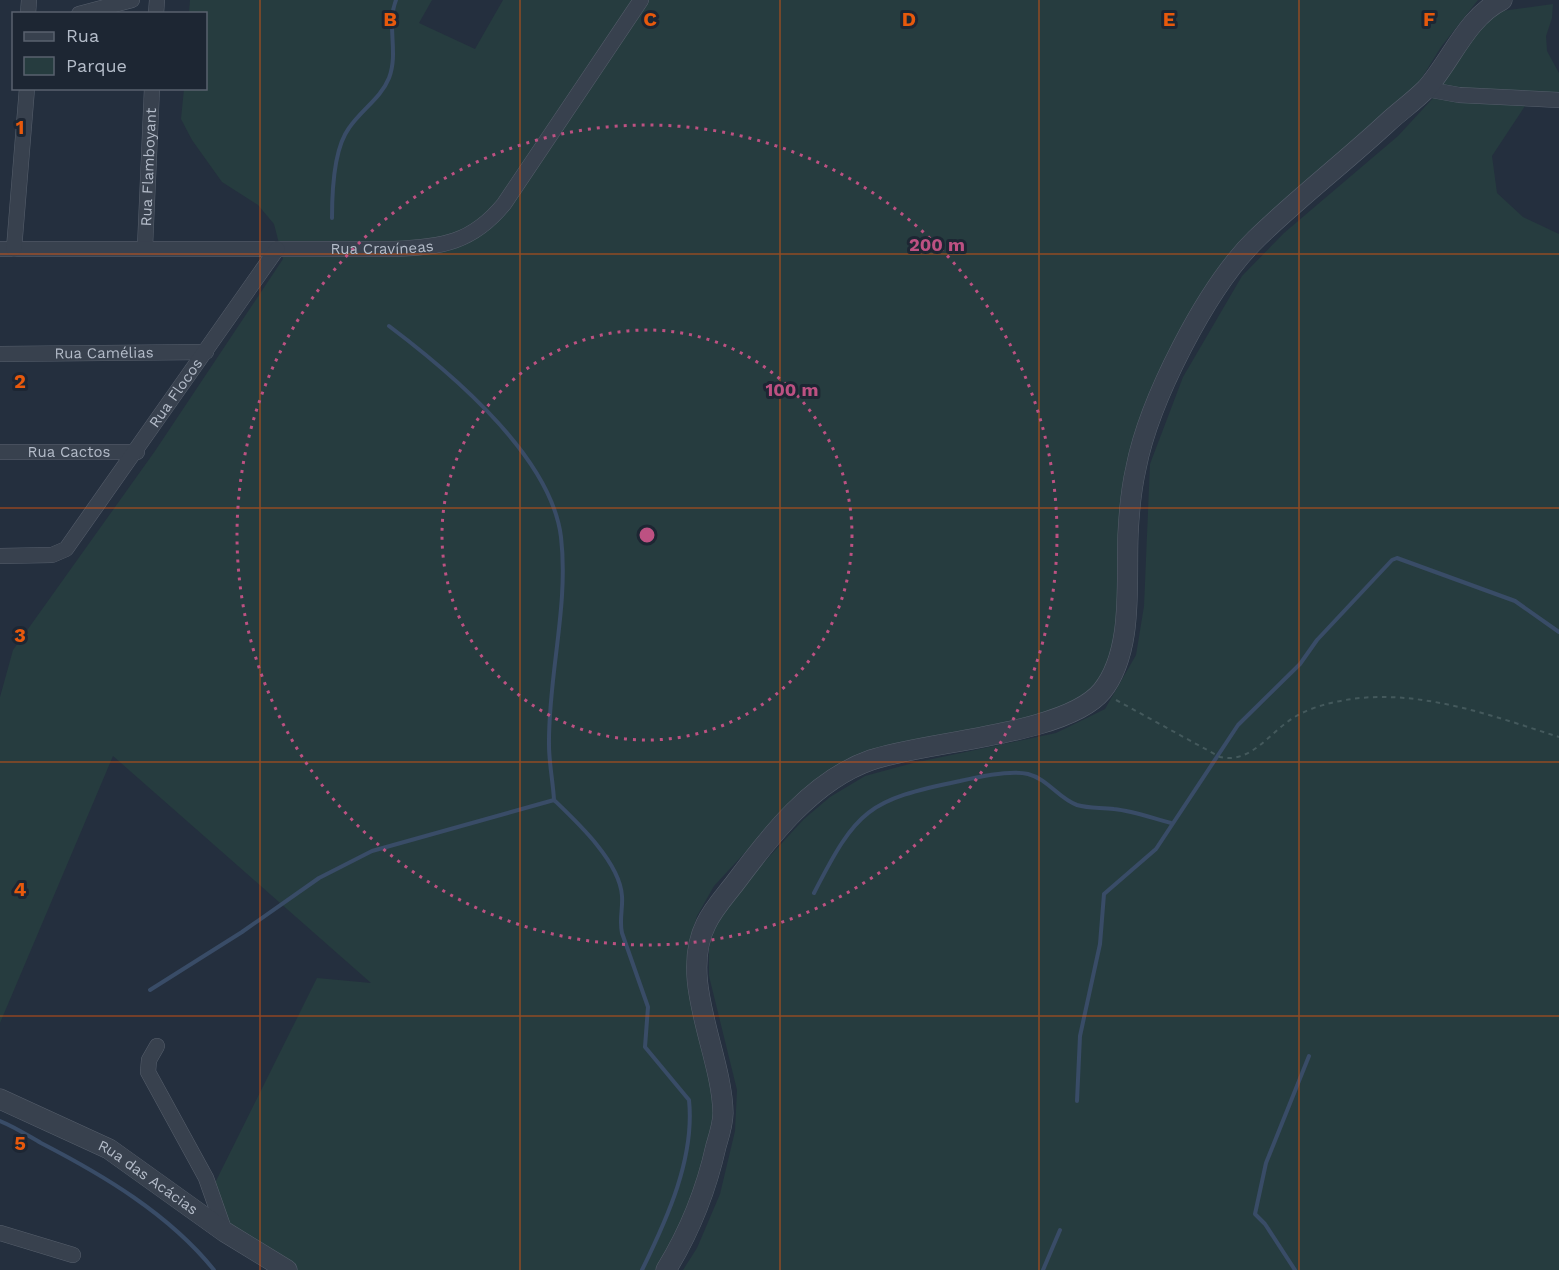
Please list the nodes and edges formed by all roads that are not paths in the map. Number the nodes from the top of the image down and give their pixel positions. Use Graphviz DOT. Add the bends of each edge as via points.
graph roads {
  1 [pos="132,0"];
  2 [pos="641,0"];
  3 [pos="1502,0"];
  4 [pos="87,12"];
  5 [pos="1426,88"];
  6 [pos="27,90"];
  7 [pos="152,90"];
  8 [pos="1559,100"];
  9 [pos="145,247"];
  10 [pos="7,249"];
  11 [pos="278,249"];
  12 [pos="206,352"];
  13 [pos="0,354"];
  14 [pos="0,452"];
  15 [pos="137,452"];
  16 [pos="0,556"];
  17 [pos="157,1046"];
  18 [pos="0,1099"];
  19 [pos="225,1232"];
  20 [pos="0,1233"];
  21 [pos="73,1255"];
  22 [pos="287,1270"];
  23 [pos="666,1270"];
  1 -- 4 [label="street"];
  2 -- 11 [label="street, Rua Cravíneas" via="504,204 471,235 432,247"];
  3 -- 5 [label="street" via="1477,20"];
  5 -- 8 [label="street" via="1459,95"];
  5 -- 23 [label="street" via="1251,244 1195,325 1165,383 1136,467 1128,536 1125,623 1115,663 1101,692 1053,719 873,759 847,770 783,825 706,922 696,959 698,991 714,1050 723,1118 704,1192 684,1241"];
  6 -- 10 [label="street"];
  7 -- 9 [label="street, Rua Flamboyant"];
  9 -- 10 [label="street, Rua Cravíneas"];
  9 -- 11 [label="street, Rua Cravíneas"];
  11 -- 12 [label="street, Rua Flocos"];
  12 -- 13 [label="street, Rua Camélias"];
  12 -- 15 [label="street, Rua Flocos"];
  14 -- 15 [label="street, Rua Cactos"];
  15 -- 16 [label="street, Rua Flocos" via="66,549 52,555"];
  17 -- 19 [label="street" via="148,1060 148,1072 206,1178"];
  18 -- 19 [label="street, Rua das Acácias" via="109,1149"];
  19 -- 22 [label="street, Rua das Acácias"];
  20 -- 21 [label="street"];
}
